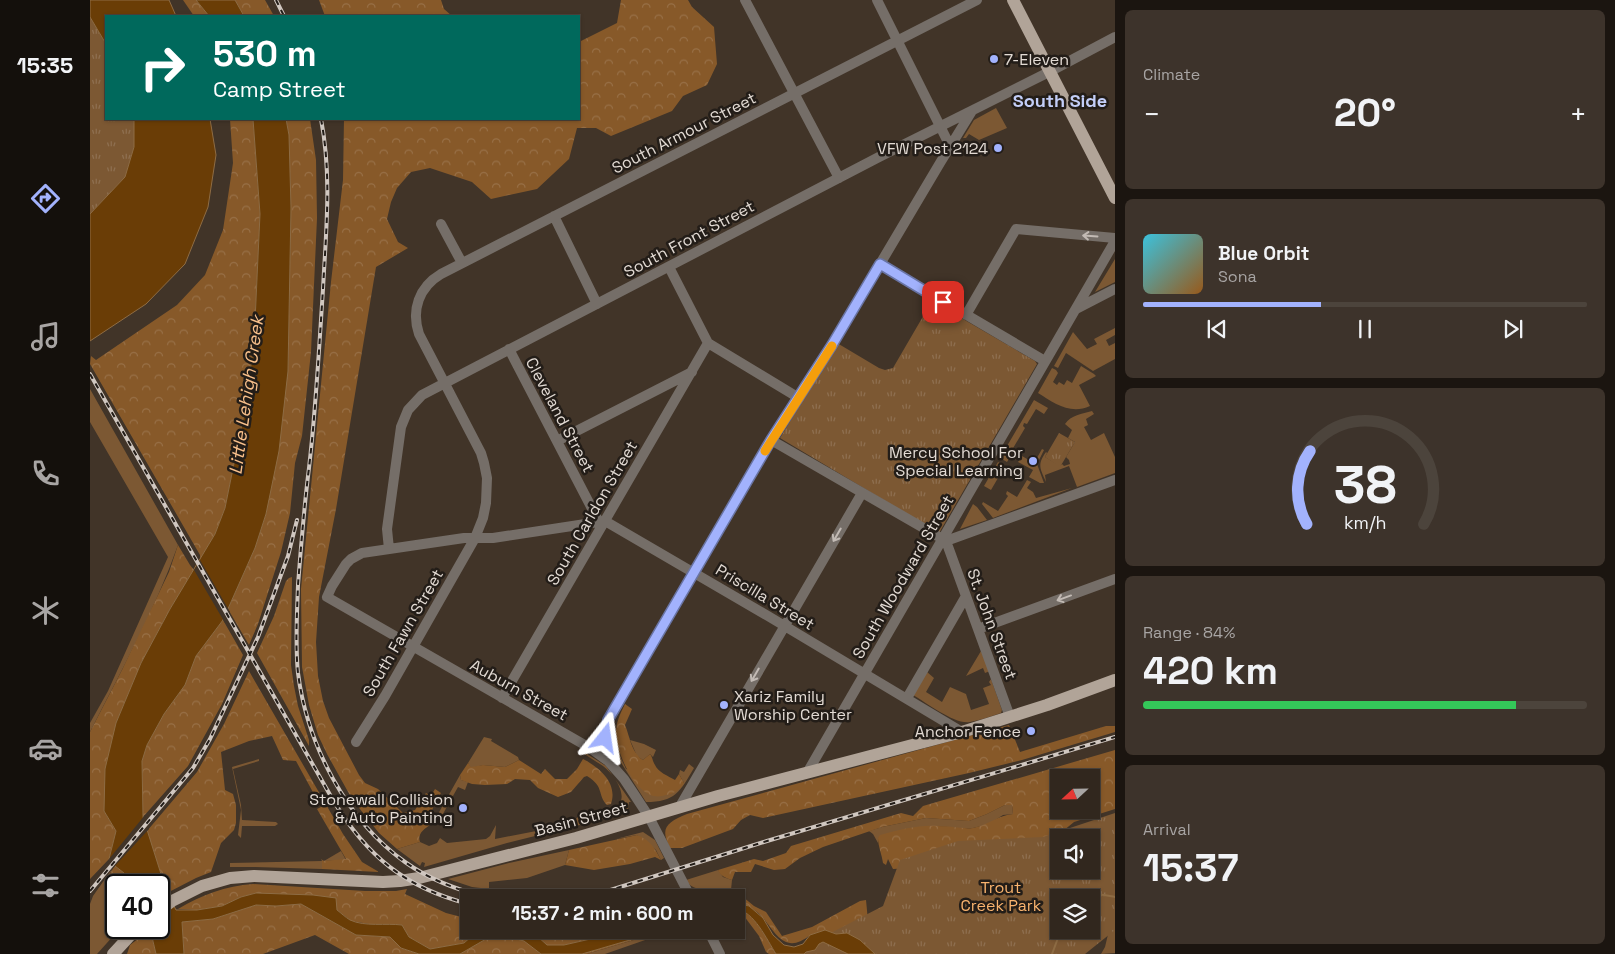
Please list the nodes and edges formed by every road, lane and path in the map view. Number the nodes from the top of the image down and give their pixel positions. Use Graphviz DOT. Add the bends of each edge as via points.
graph roads {
  1 [pos="745,0"];
  2 [pos="877,0"];
  3 [pos="977,0"];
  4 [pos="1012,0"];
  5 [pos="1115,37"];
  6 [pos="897,40"];
  7 [pos="1049,72"];
  8 [pos="794,93"];
  9 [pos="973,110"];
  10 [pos="940,126"];
  11 [pos="950,146"];
  12 [pos="838,178"];
  13 [pos="1115,198"];
  14 [pos="554,216"];
  15 [pos="441,224"];
  16 [pos="1115,239"];
  17 [pos="462,263"];
  18 [pos="880,264"];
  19 [pos="669,267"];
  20 [pos="1115,289"];
  21 [pos="597,304"];
  22 [pos="417,305"];
  23 [pos="1075,309"];
  24 [pos="966,315"];
  25 [pos="708,343"];
  26 [pos="509,349"];
  27 [pos="1045,361"];
  28 [pos="692,372"];
  29 [pos="445,382"];
  30 [pos="799,398"];
  31 [pos="771,440"];
  32 [pos="557,441"];
  33 [pos="1115,480"];
  34 [pos="862,493"];
  35 [pos="602,521"];
  36 [pos="475,538"];
  37 [pos="944,540"];
  38 [pos="389,549"];
  39 [pos="694,572"];
  40 [pos="1115,579"];
  41 [pos="966,596"];
  42 [pos="784,626"];
  43 [pos="978,629"];
  44 [pos="413,646"];
  45 [pos="864,673"];
  46 [pos="1115,680"];
  47 [pos="502,698"];
  48 [pos="907,698"];
  49 [pos="1010,717"];
  50 [pos="606,723"];
  51 [pos="962,732"];
  52 [pos="356,742"];
  53 [pos="590,748"];
  54 [pos="608,761"];
  55 [pos="807,773"];
  56 [pos="678,808"];
  57 [pos="649,817"];
  58 [pos="686,889"];
  59 [pos="170,904"];
  60 [pos="127,939"];
  61 [pos="712,939"];
  62 [pos="113,954"];
  63 [pos="720,954"];
  1 -- 8 [label="street"];
  2 -- 6 [label="street"];
  3 -- 6 [label="street, South Armour Street"];
  4 -- 7 [label="main road"];
  5 -- 7 [label="street, South Front Street"];
  6 -- 8 [label="street, South Armour Street"];
  6 -- 10 [label="street"];
  7 -- 9 [label="street, South Front Street"];
  7 -- 13 [label="main road"];
  8 -- 12 [label="street"];
  8 -- 14 [label="street, South Armour Street"];
  9 -- 10 [label="street, South Front Street"];
  9 -- 11 [label="street"];
  10 -- 11 [label="street"];
  10 -- 12 [label="street, South Front Street"];
  11 -- 18 [label="street"];
  12 -- 19 [label="street, South Front Street"];
  14 -- 17 [label="street, South Armour Street"];
  14 -- 21 [label="street"];
  15 -- 17 [label="street"];
  16 -- 23 [label="street, South Woodward Street"];
  16 -- 24 [label="street, one-way" via="1016,229"];
  17 -- 22 [label="street, South Armour Street" via="431,281"];
  18 -- 24 [label="street"];
  18 -- 30 [label="street"];
  19 -- 21 [label="street, South Front Street"];
  19 -- 25 [label="street"];
  20 -- 23 [label="street"];
  21 -- 26 [label="street, South Front Street"];
  22 -- 29 [label="street, South Fawn Street" via="419,334"];
  23 -- 27 [label="street, South Woodward Street"];
  24 -- 27 [label="street"];
  25 -- 28 [label="street, South Carldon Street"];
  25 -- 30 [label="street"];
  26 -- 29 [label="street, South Front Street"];
  26 -- 32 [label="street, Cleveland Street"];
  27 -- 37 [label="street, South Woodward Street"];
  28 -- 32 [label="street"];
  28 -- 35 [label="street, South Carldon Street"];
  29 -- 36 [label="street, South Fawn Street" via="481,453 487,478 483,518"];
  29 -- 38 [label="street, South Front Street" via="415,401 404,418 387,529"];
  30 -- 31 [label="street"];
  31 -- 34 [label="street"];
  31 -- 39 [label="street"];
  32 -- 35 [label="street, Cleveland Street"];
  33 -- 37 [label="street"];
  34 -- 37 [label="street"];
  34 -- 42 [label="street, one-way"];
  35 -- 36 [label="street"];
  35 -- 39 [label="street, Priscilla Street"];
  35 -- 47 [label="street, South Carldon Street"];
  36 -- 38 [label="street"];
  36 -- 44 [label="street, South Fawn Street"];
  37 -- 41 [label="street, St. John Street"];
  37 -- 45 [label="street, South Woodward Street"];
  38 -- 44 [label="street, Auburn Street" via="362,553 351,559 327,597"];
  39 -- 42 [label="street, Priscilla Street"];
  39 -- 50 [label="street"];
  40 -- 43 [label="street, one-way"];
  41 -- 43 [label="street, St. John Street"];
  41 -- 48 [label="street"];
  42 -- 45 [label="street, Priscilla Street"];
  42 -- 56 [label="street, one-way"];
  43 -- 49 [label="street, St. John Street"];
  44 -- 47 [label="street, Auburn Street"];
  44 -- 52 [label="street, South Fawn Street"];
  45 -- 48 [label="street, Priscilla Street"];
  45 -- 55 [label="street, South Woodward Street"];
  46 -- 49 [label="main road, Basin Street"];
  47 -- 53 [label="street, Auburn Street"];
  48 -- 51 [label="street, Priscilla Street"];
  49 -- 51 [label="main road, Basin Street"];
  50 -- 53 [label="street"];
  50 -- 54 [label="street"];
  51 -- 55 [label="main road, Basin Street"];
  53 -- 54 [label="street, Auburn Street"];
  54 -- 57 [label="street, Auburn Street"];
  55 -- 56 [label="main road, Basin Street"];
  56 -- 57 [label="main road, Basin Street"];
  57 -- 58 [label="street, Auburn Street"];
  57 -- 59 [label="main road, Basin Street" via="400,882 239,877 210,883"];
  60 -- 62 [label="main road"];
  61 -- 63 [label="street"];
}
